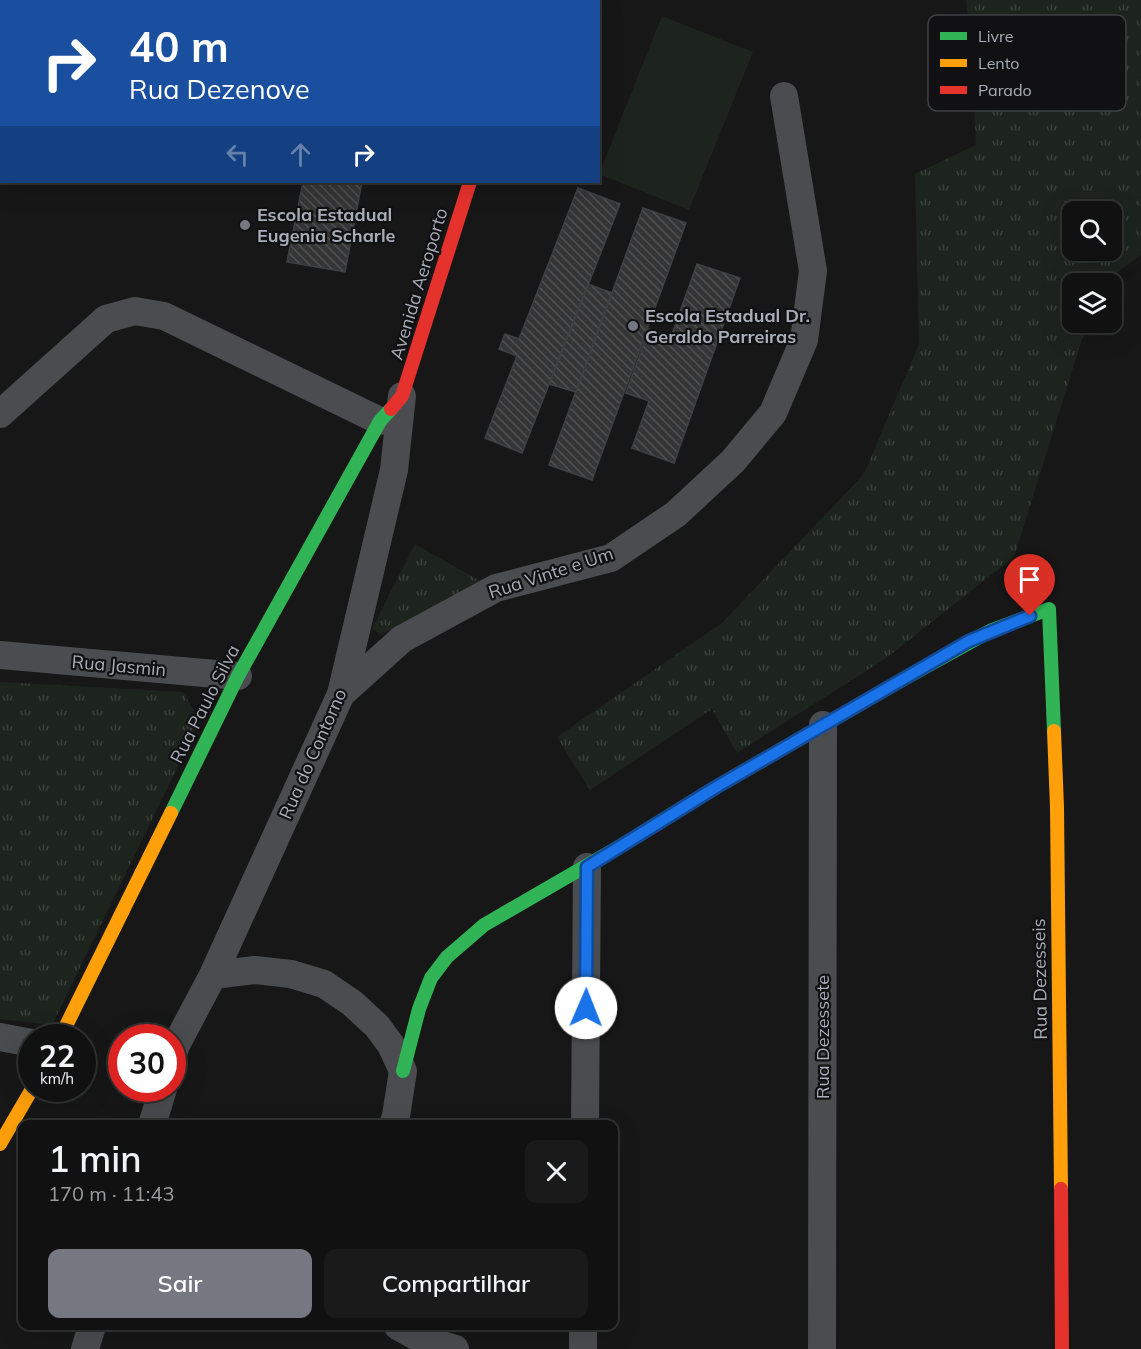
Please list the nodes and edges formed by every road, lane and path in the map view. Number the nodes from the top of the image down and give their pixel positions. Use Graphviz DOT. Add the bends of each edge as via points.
graph roads {
  1 [pos="784,96"];
  2 [pos="470,183"];
  3 [pos="402,396"];
  4 [pos="0,414"];
  5 [pos="380,421"];
  6 [pos="0,655"];
  7 [pos="238,676"];
  8 [pos="341,694"];
  9 [pos="823,725"];
  10 [pos="587,867"];
  11 [pos="213,975"];
  12 [pos="67,1024"];
  13 [pos="186,1026"];
  14 [pos="0,1037"];
  15 [pos="18,1040"];
  16 [pos="403,1071"];
  17 [pos="24,1102"];
  18 [pos="159,1102"];
  19 [pos="154,1120"];
  20 [pos="395,1120"];
  21 [pos="585,1120"];
  22 [pos="0,1144"];
  23 [pos="91,1330"];
  24 [pos="405,1330"];
  25 [pos="584,1330"];
  26 [pos="85,1349"];
  27 [pos="455,1349"];
  28 [pos="583,1349"];
  29 [pos="822,1349"];
  30 [pos="1062,1349"];
  1 -- 8 [label="street, Rua Vinte e Um" via="813,271 804,340 773,413 733,461 676,514 611,558 496,588 402,639"];
  2 -- 3 [label="street, Avenida Aeroporto"];
  3 -- 5 [label="street, Rua Paulo Silva"];
  3 -- 8 [label="street, Rua do Contorno" via="394,470"];
  4 -- 5 [label="street" via="106,319 135,311 164,316"];
  5 -- 7 [label="street, Rua Paulo Silva"];
  6 -- 7 [label="street, Rua Jasmin"];
  7 -- 12 [label="street, Rua Paulo Silva"];
  8 -- 11 [label="street, Rua do Contorno"];
  9 -- 10 [label="street"];
  9 -- 29 [label="street, Rua Dezessete"];
  9 -- 30 [label="street, Rua Dezesseis" via="969,641 1049,609 1057,807"];
  10 -- 16 [label="street" via="484,925 447,957 431,978 419,1009"];
  10 -- 21 [label="street"];
  11 -- 13 [label="street, Rua do Contorno"];
  11 -- 16 [label="street" via="255,969 324,984 377,1026"];
  14 -- 15 [label="street"];
  16 -- 20 [label="street"];
  17 -- 22 [label="street"];
  18 -- 19 [label="street"];
  23 -- 26 [label="street"];
  24 -- 27 [label="street"];
  25 -- 28 [label="street"];
}
